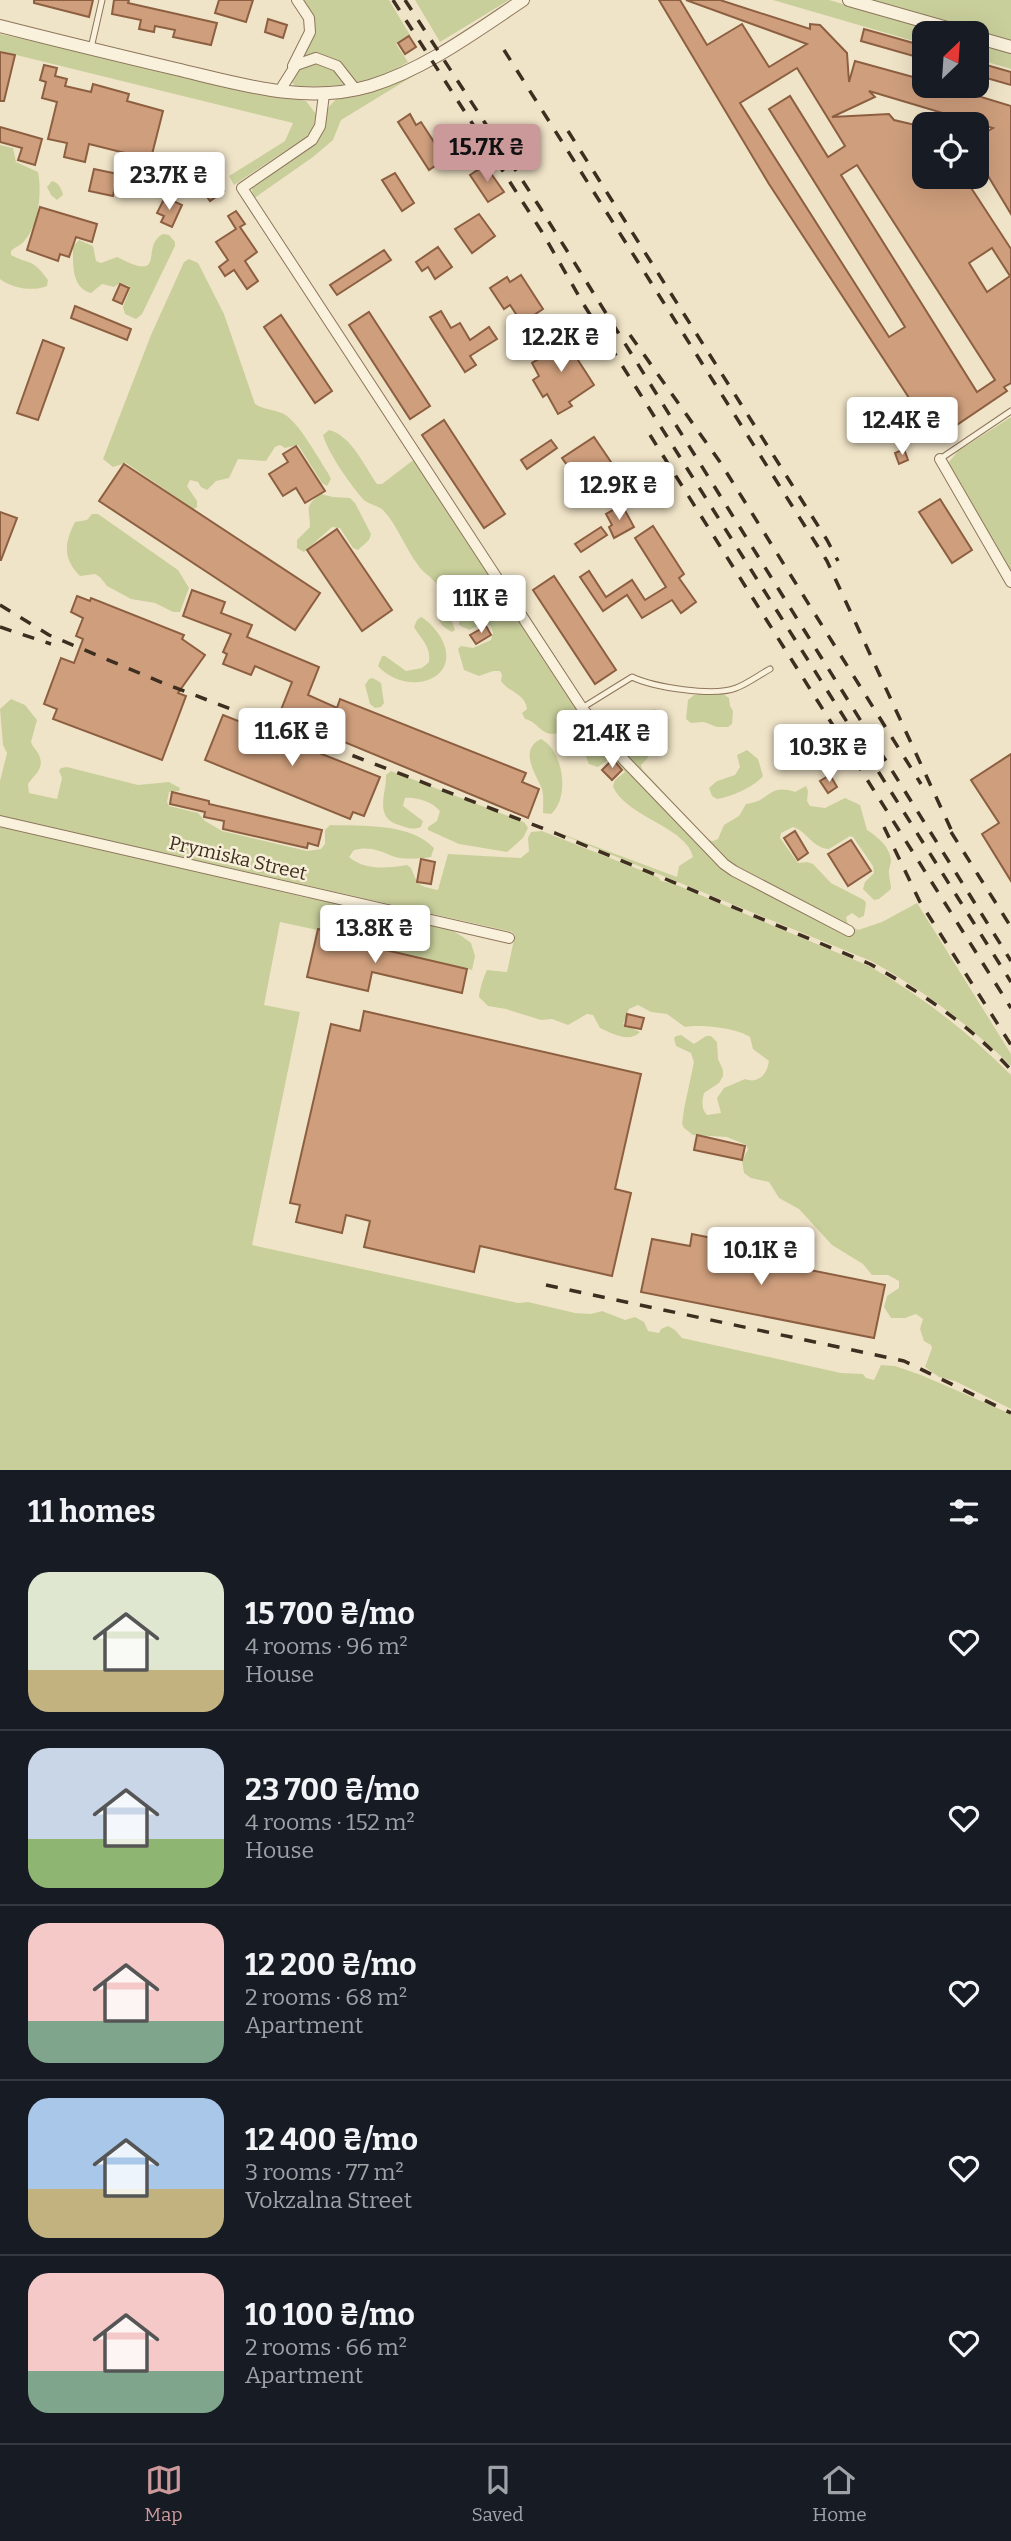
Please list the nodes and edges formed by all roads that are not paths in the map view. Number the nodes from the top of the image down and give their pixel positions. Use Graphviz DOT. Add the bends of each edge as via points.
graph roads {
  1 [pos="102,0"];
  2 [pos="297,0"];
  3 [pos="849,0"];
  4 [pos="519,1"];
  5 [pos="923,21"];
  6 [pos="0,26"];
  7 [pos="989,41"];
  8 [pos="1011,47"];
  9 [pos="91,50"];
  10 [pos="288,75"];
  11 [pos="355,89"];
  12 [pos="279,92"];
  13 [pos="324,94"];
  14 [pos="1011,411"];
  15 [pos="940,459"];
  16 [pos="1011,582"];
  17 [pos="769,669"];
  18 [pos="582,708"];
  19 [pos="0,821"];
  20 [pos="849,931"];
  21 [pos="509,938"];
  1 -- 9 [label="lane"];
  2 -- 10 [label="street" via="309,18 310,32"];
  3 -- 5 [label="street"];
  4 -- 11 [label="street" via="430,59 388,80"];
  6 -- 9 [label="street"];
  7 -- 8 [label="street"];
  9 -- 12 [label="street"];
  10 -- 11 [label="street" via="296,65 316,58 337,66"];
  10 -- 12 [label="street"];
  11 -- 13 [label="street"];
  12 -- 13 [label="street"];
  13 -- 18 [label="street" via="320,126 312,139 242,188"];
  14 -- 15 [label="lane"];
  15 -- 16 [label="street"];
  17 -- 18 [label="lane" via="734,689 716,691 645,684 632,677"];
  18 -- 20 [label="street" via="624,760 724,864"];
  19 -- 21 [label="street, Prymiska Street"];
}
